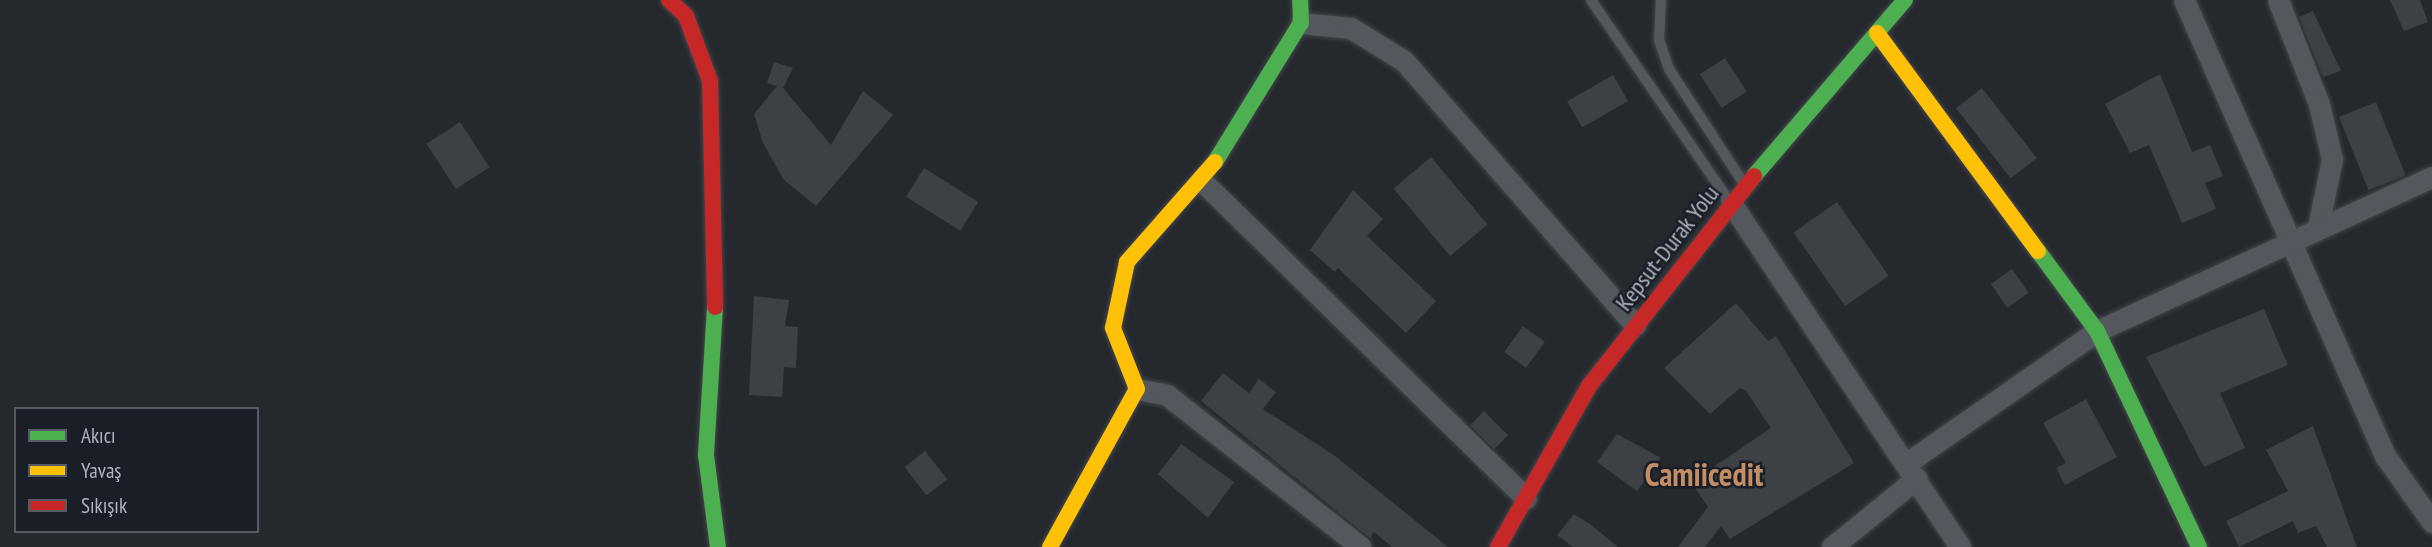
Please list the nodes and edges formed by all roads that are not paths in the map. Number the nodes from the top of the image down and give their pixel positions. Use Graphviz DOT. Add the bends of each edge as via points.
graph roads {
  1 [pos="669,0"];
  2 [pos="1300,0"];
  3 [pos="1591,0"];
  4 [pos="1661,0"];
  5 [pos="1905,0"];
  6 [pos="2184,0"];
  7 [pos="2280,1"];
  8 [pos="1301,23"];
  9 [pos="1877,33"];
  10 [pos="2432,177"];
  11 [pos="1203,182"];
  12 [pos="1745,187"];
  13 [pos="1731,203"];
  14 [pos="2318,227"];
  15 [pos="2286,241"];
  16 [pos="1634,325"];
  17 [pos="2097,331"];
  18 [pos="1137,389"];
  19 [pos="1912,470"];
  20 [pos="1526,498"];
  21 [pos="2432,522"];
  22 [pos="718,547"];
  23 [pos="1050,547"];
  24 [pos="1361,547"];
  25 [pos="1498,547"];
  26 [pos="1832,547"];
  27 [pos="1960,547"];
  28 [pos="2199,547"];
  1 -- 22 [label="street" via="686,16 710,81 716,290 706,455"];
  2 -- 8 [label="street"];
  3 -- 13 [label="lane"];
  4 -- 12 [label="lane" via="1660,40 1668,69"];
  5 -- 9 [label="street, Kepsut-Durak Yolu"];
  6 -- 15 [label="street"];
  7 -- 14 [label="street" via="2319,104 2332,159"];
  8 -- 11 [label="street"];
  8 -- 16 [label="street" via="1350,28 1405,61"];
  9 -- 12 [label="street, Kepsut-Durak Yolu"];
  9 -- 17 [label="street"];
  10 -- 14 [label="street"];
  11 -- 18 [label="street" via="1127,262 1113,328"];
  11 -- 20 [label="street"];
  12 -- 13 [label="street, Kepsut-Durak Yolu"];
  13 -- 16 [label="street, Kepsut-Durak Yolu"];
  13 -- 19 [label="street"];
  14 -- 15 [label="street"];
  15 -- 17 [label="street"];
  15 -- 21 [label="street" via="2386,457"];
  16 -- 20 [label="street, Kepsut-Durak Yolu" via="1589,386"];
  17 -- 19 [label="street"];
  17 -- 28 [label="street"];
  18 -- 23 [label="street"];
  18 -- 24 [label="street" via="1167,395"];
  19 -- 26 [label="street"];
  19 -- 27 [label="street"];
  20 -- 25 [label="street, Kepsut-Durak Yolu"];
}
